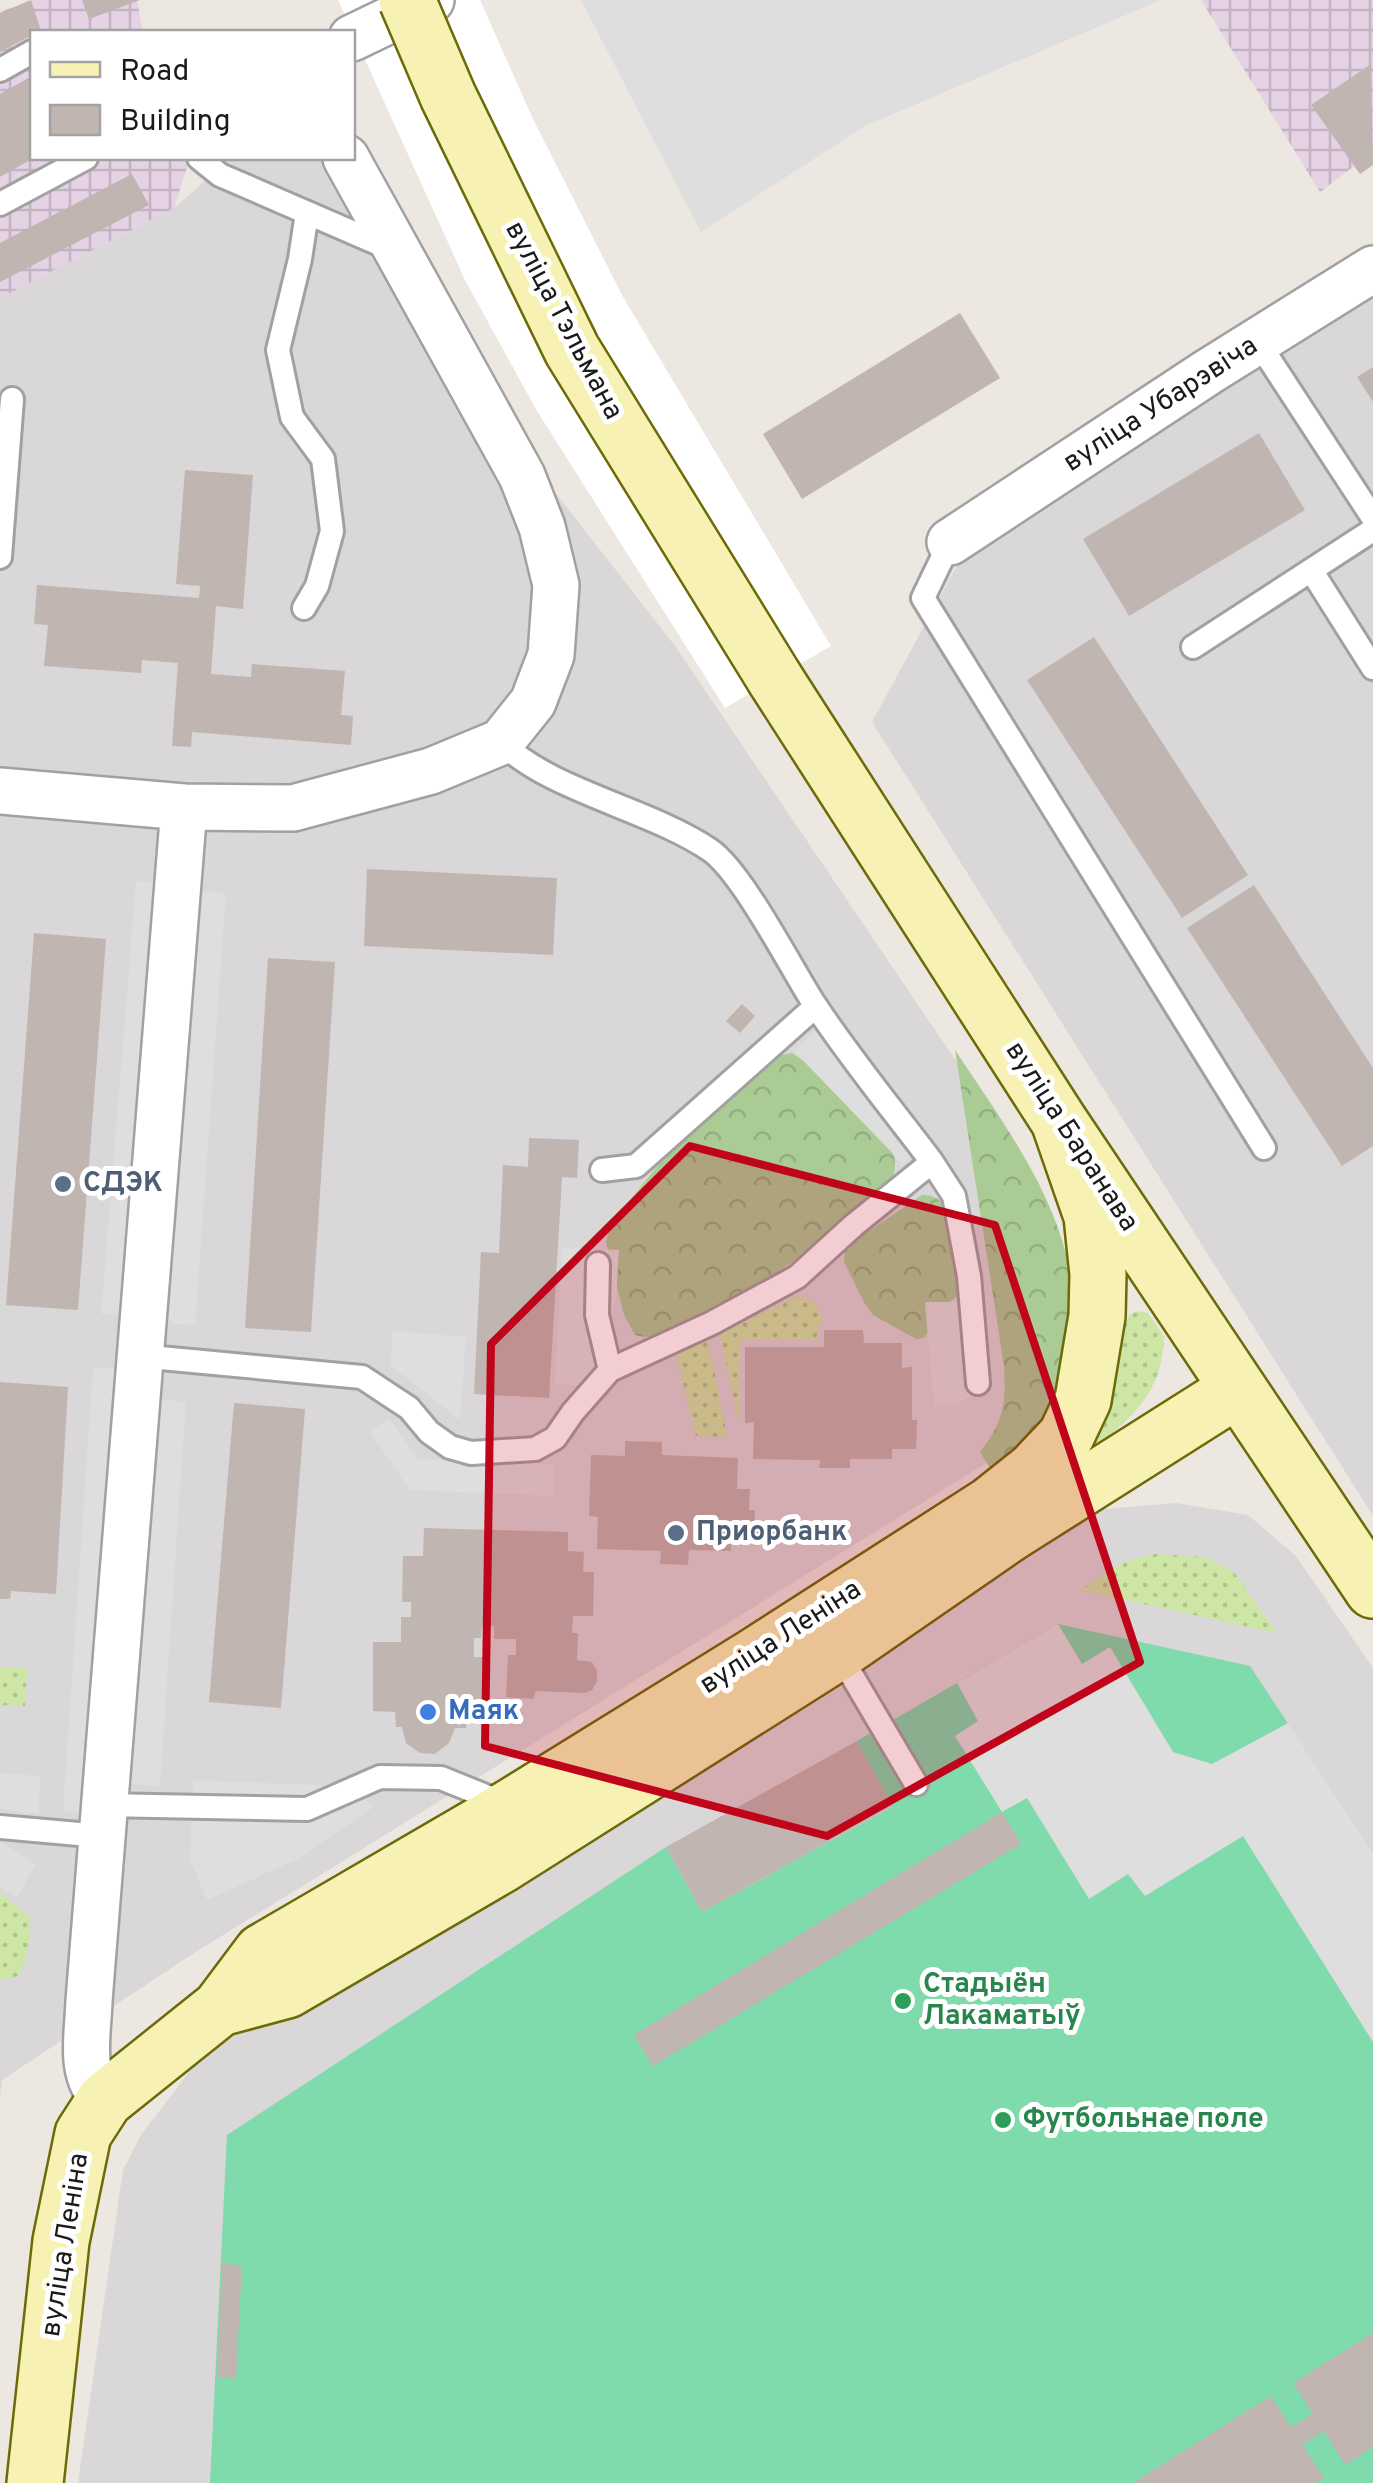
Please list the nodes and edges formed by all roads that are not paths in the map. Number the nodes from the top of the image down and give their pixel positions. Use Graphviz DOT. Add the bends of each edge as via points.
graph roads {
  1 [pos="406,0"];
  2 [pos="431,0"];
  3 [pos="355,37"];
  4 [pos="30,53"];
  5 [pos="0,70"];
  6 [pos="82,160"];
  7 [pos="201,160"];
  8 [pos="340,160"];
  9 [pos="0,204"];
  10 [pos="308,212"];
  11 [pos="399,253"];
  12 [pos="1373,269"];
  13 [pos="1258,342"];
  14 [pos="12,399"];
  15 [pos="1373,518"];
  16 [pos="1373,530"];
  17 [pos="950,542"];
  18 [pos="0,556"];
  19 [pos="1311,570"];
  20 [pos="304,608"];
  21 [pos="1193,648"];
  22 [pos="1373,668"];
  23 [pos="775,679"];
  24 [pos="501,742"];
  25 [pos="0,791"];
  26 [pos="184,807"];
  27 [pos="816,1006"];
  28 [pos="1059,1121"];
  29 [pos="1264,1148"];
  30 [pos="932,1162"];
  31 [pos="602,1170"];
  32 [pos="598,1264"];
  33 [pos="139,1356"];
  34 [pos="610,1370"];
  35 [pos="978,1383"];
  36 [pos="1238,1389"];
  37 [pos="1373,1590"];
  38 [pos="838,1652"];
  39 [pos="916,1784"];
  40 [pos="512,1807"];
  41 [pos="102,1821"];
  42 [pos="0,1827"];
  43 [pos="220,2008"];
  44 [pos="105,2100"];
  45 [pos="36,2483"];
  1 -- 23 [label="main road, вуліца Тэльмана, bridge" via="572,350"];
  2 -- 3 [label="street"];
  4 -- 5 [label="lane"];
  6 -- 9 [label="lane"];
  7 -- 10 [label="lane" via="220,176"];
  8 -- 11 [label="street"];
  10 -- 11 [label="lane"];
  10 -- 20 [label="lane" via="278,350 292,417 323,459 332,531"];
  11 -- 24 [label="street" via="522,476 556,585 551,655 533,702"];
  12 -- 13 [label="street, вуліца Убарэвіча"];
  13 -- 15 [label="lane"];
  13 -- 17 [label="street, вуліца Убарэвіча"];
  14 -- 18 [label="lane"];
  16 -- 19 [label="lane"];
  17 -- 29 [label="lane" via="923,598"];
  19 -- 21 [label="lane"];
  19 -- 22 [label="lane"];
  23 -- 28 [label="main road, вуліца Баранава"];
  24 -- 26 [label="street" via="431,772 293,808"];
  24 -- 27 [label="lane" via="520,761 714,852"];
  25 -- 26 [label="street"];
  26 -- 33 [label="street"];
  27 -- 30 [label="lane"];
  27 -- 31 [label="lane" via="636,1166"];
  28 -- 36 [label="main road, вуліца Баранава"];
  28 -- 40 [label="main road, вуліца Леніна" via="1092,1216 1098,1274 1083,1400 1066,1436 990,1504"];
  30 -- 34 [label="lane" via="797,1277"];
  30 -- 35 [label="lane" via="954,1196"];
  32 -- 34 [label="lane" via="597,1315"];
  33 -- 34 [label="lane" via="362,1377 450,1447 471,1453 545,1444"];
  33 -- 41 [label="street"];
  36 -- 37 [label="main road, вуліца Баранава"];
  36 -- 38 [label="main road, вуліца Леніна"];
  38 -- 39 [label="lane"];
  38 -- 43 [label="main road, вуліца Леніна" via="502,1864 287,1990"];
  40 -- 41 [label="lane" via="441,1778 380,1777 307,1809"];
  40 -- 43 [label="main road, вуліца Леніна" via="262,1952"];
  41 -- 42 [label="lane"];
  41 -- 44 [label="street" via="87,2073"];
  43 -- 44 [label="main road, вуліца Леніна"];
  44 -- 45 [label="main road, вуліца Леніна" via="83,2134 61,2241"];
}
